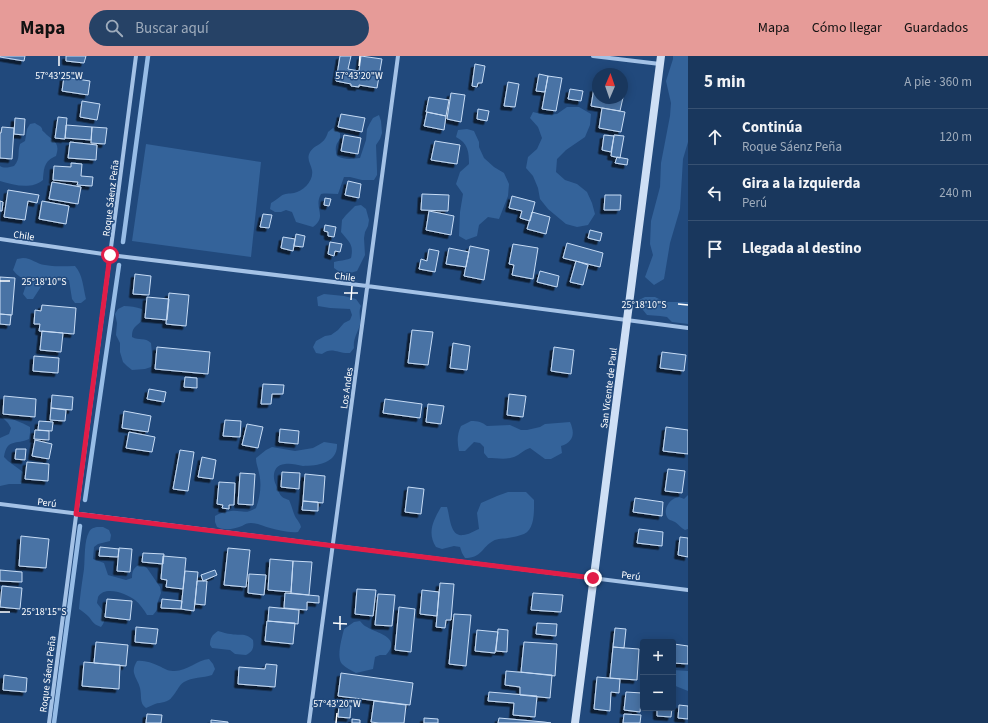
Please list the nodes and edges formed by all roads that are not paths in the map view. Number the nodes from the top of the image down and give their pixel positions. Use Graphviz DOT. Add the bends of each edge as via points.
graph roads {
  1 [pos="136,56"];
  2 [pos="398,56"];
  3 [pos="593,56"];
  4 [pos="660,60"];
  5 [pos="0,240"];
  6 [pos="110,255"];
  7 [pos="367,286"];
  8 [pos="626,320"];
  9 [pos="688,328"];
  10 [pos="0,504"];
  11 [pos="76,514"];
  12 [pos="333,545"];
  13 [pos="593,578"];
  14 [pos="688,590"];
  15 [pos="49,723"];
  16 [pos="309,723"];
  17 [pos="574,723"];
  1 -- 6 [label="street, Roque Sáenz Peña"];
  2 -- 7 [label="street, Los Andes"];
  3 -- 4 [label="street"];
  4 -- 8 [label="street, San Vicente de Paul"];
  5 -- 6 [label="street, Chile"];
  6 -- 7 [label="street, Chile"];
  6 -- 11 [label="street, Roque Sáenz Peña"];
  7 -- 8 [label="street, Chile"];
  7 -- 12 [label="street, Los Andes"];
  8 -- 9 [label="street, Chile"];
  8 -- 13 [label="street, San Vicente de Paul"];
  10 -- 11 [label="street, Perú"];
  11 -- 12 [label="street, Perú"];
  11 -- 15 [label="street, Roque Sáenz Peña"];
  12 -- 13 [label="street, Perú"];
  12 -- 16 [label="street, Los Andes"];
  13 -- 14 [label="street, Perú"];
  13 -- 17 [label="street, San Vicente de Paul"];
}
